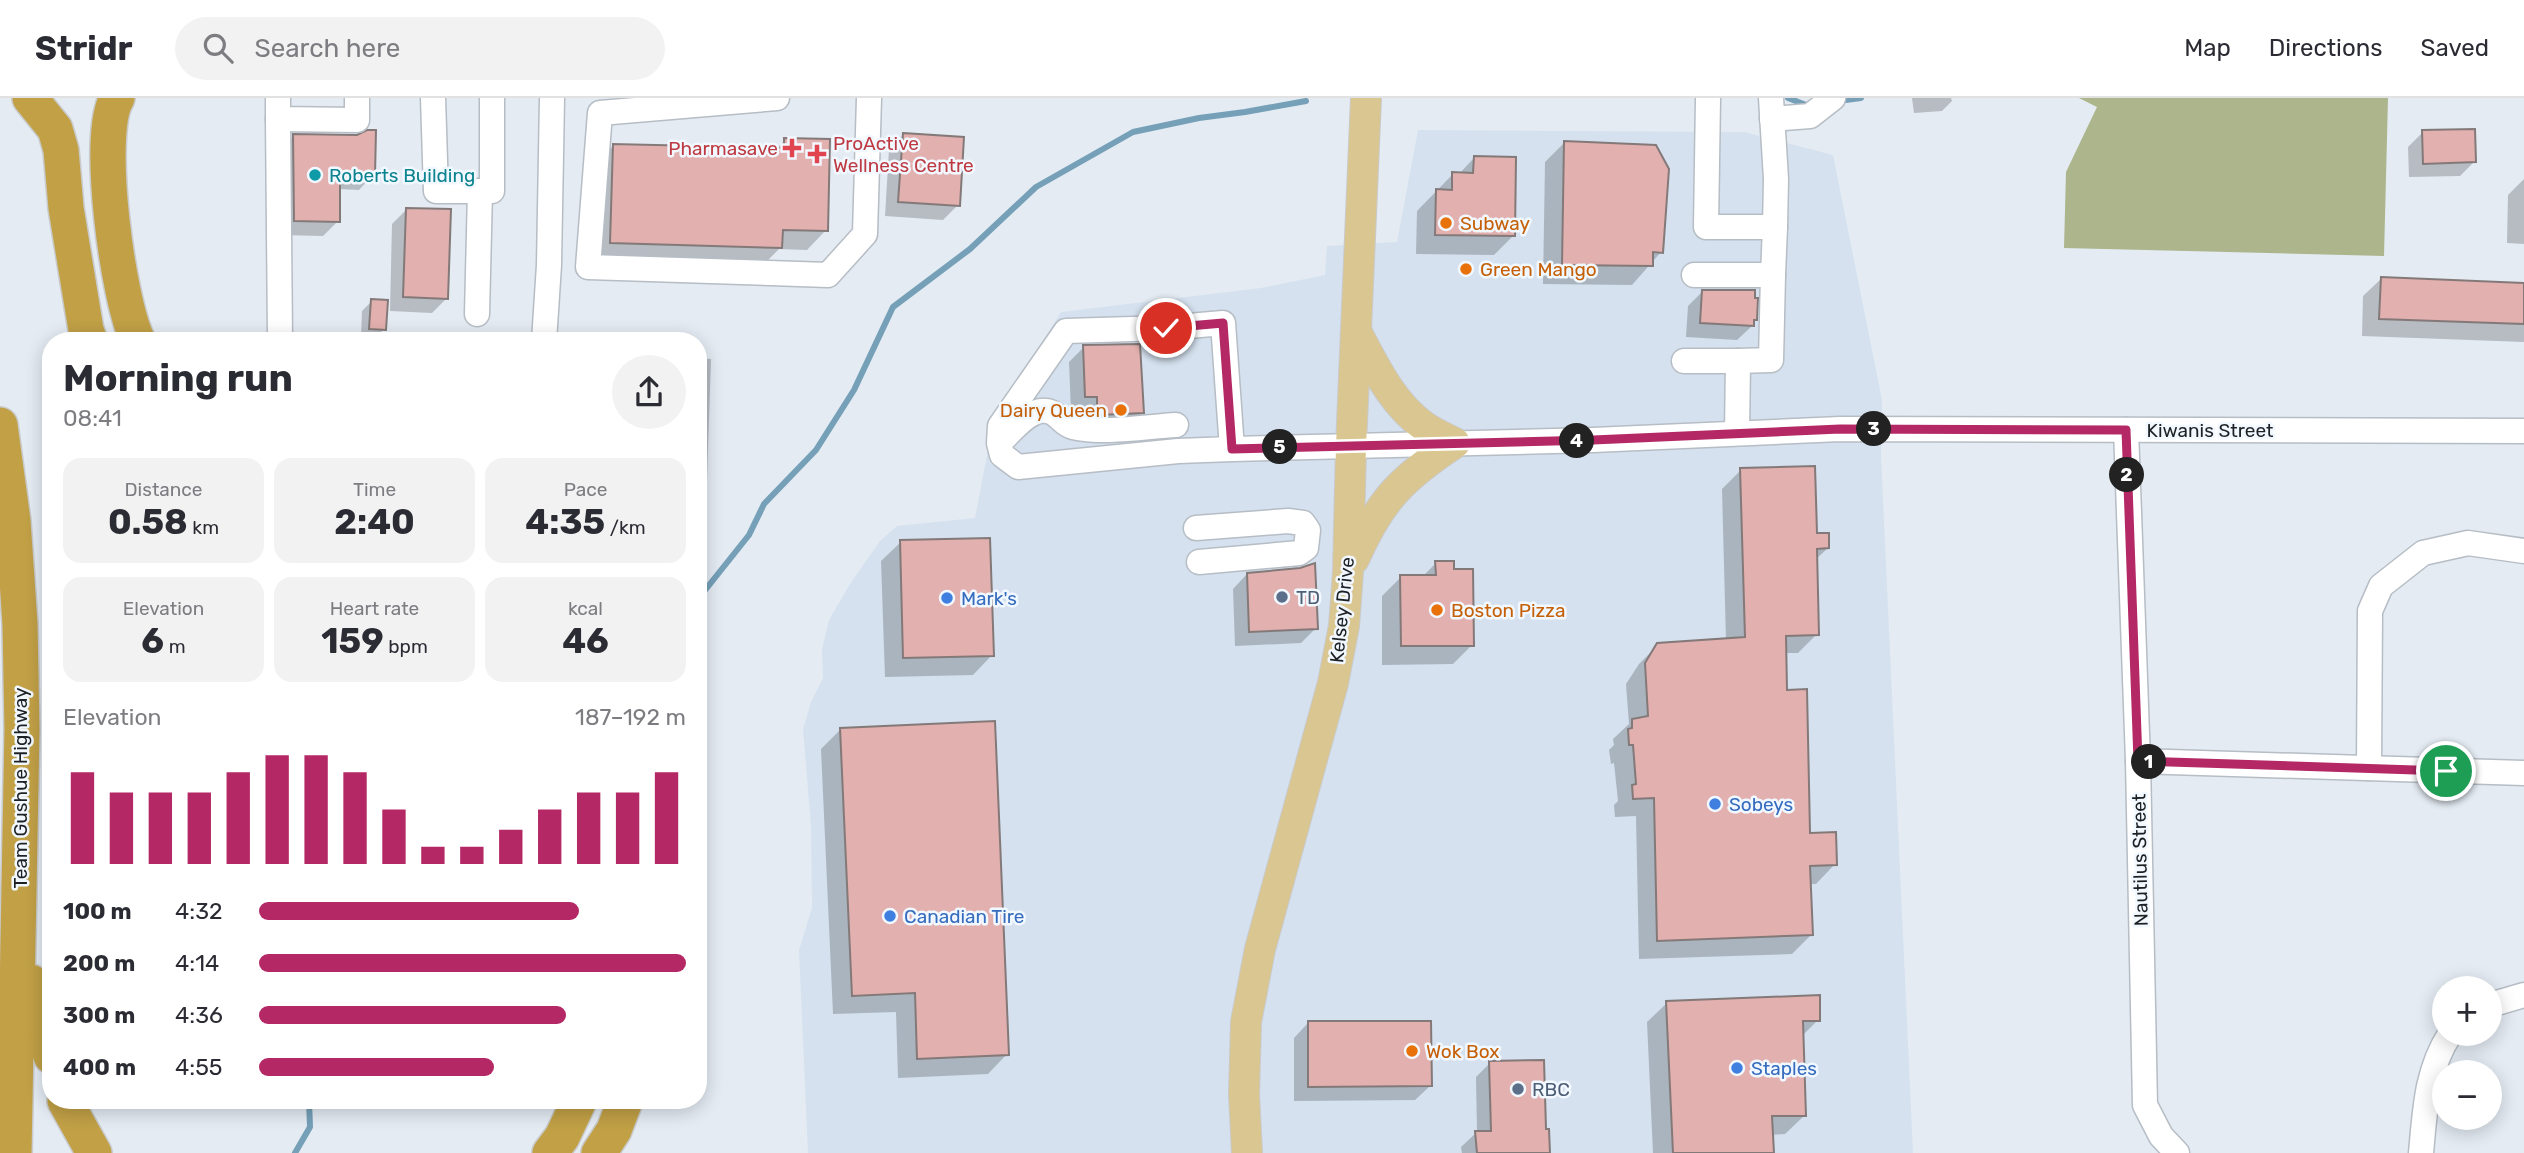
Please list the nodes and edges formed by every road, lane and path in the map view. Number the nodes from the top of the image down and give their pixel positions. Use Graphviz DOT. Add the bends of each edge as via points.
graph roads {
  1 [pos="30,98"];
  2 [pos="117,98"];
  3 [pos="357,98"];
  4 [pos="433,98"];
  5 [pos="492,98"];
  6 [pos="552,98"];
  7 [pos="776,98"];
  8 [pos="869,98"];
  9 [pos="1708,98"];
  10 [pos="1833,98"];
  11 [pos="716,100"];
  12 [pos="1365,104"];
  13 [pos="278,109"];
  14 [pos="1772,109"];
  15 [pos="480,191"];
  16 [pos="1775,227"];
  17 [pos="549,265"];
  18 [pos="588,267"];
  19 [pos="1694,275"];
  20 [pos="1773,275"];
  21 [pos="477,314"];
  22 [pos="1356,331"];
  23 [pos="87,332"];
  24 [pos="136,332"];
  25 [pos="280,332"];
  26 [pos="545,332"];
  27 [pos="1684,361"];
  28 [pos="1738,361"];
  29 [pos="0,425"];
  30 [pos="1176,425"];
  31 [pos="2126,430"];
  32 [pos="2524,431"];
  33 [pos="1737,433"];
  34 [pos="999,443"];
  35 [pos="1455,443"];
  36 [pos="1351,446"];
  37 [pos="1232,449"];
  38 [pos="1196,528"];
  39 [pos="2524,551"];
  40 [pos="1199,562"];
  41 [pos="1348,572"];
  42 [pos="2138,761"];
  43 [pos="2369,768"];
  44 [pos="2524,773"];
  45 [pos="19,923"];
  46 [pos="2524,995"];
  47 [pos="2502,1001"];
  48 [pos="42,1029"];
  49 [pos="2442,1046"];
  50 [pos="69,1109"];
  51 [pos="575,1109"];
  52 [pos="622,1109"];
  53 [pos="14,1153"];
  54 [pos="94,1153"];
  55 [pos="550,1153"];
  56 [pos="599,1153"];
  57 [pos="1247,1153"];
  58 [pos="2177,1153"];
  59 [pos="2421,1153"];
  1 -- 23 [label="highway" via="55,129 61,150"];
  2 -- 24 [label="highway" via="108,155 112,218 121,279"];
  3 -- 13 [label="street" via="357,120"];
  4 -- 15 [label="street" via="436,191"];
  5 -- 15 [label="street" via="492,191"];
  6 -- 17 [label="street"];
  7 -- 11 [label="street"];
  8 -- 18 [label="street" via="865,234 828,275"];
  9 -- 16 [label="street" via="1706,227"];
  10 -- 14 [label="street" via="1810,116"];
  11 -- 18 [label="street" via="600,113"];
  12 -- 22 [label="main road, Kelsey Drive"];
  13 -- 25 [label="street"];
  14 -- 16 [label="street"];
  15 -- 21 [label="street"];
  16 -- 20 [label="street"];
  17 -- 18 [label="street"];
  17 -- 26 [label="street"];
  19 -- 20 [label="street"];
  20 -- 28 [label="street" via="1771,360"];
  22 -- 35 [label="main road" via="1377,373 1398,401 1424,426"];
  22 -- 36 [label="main road, Kelsey Drive"];
  27 -- 28 [label="street"];
  28 -- 33 [label="street"];
  29 -- 45 [label="highway, Team Gushue Highway" via="20,624"];
  30 -- 34 [label="street" via="1074,427 1052,412 1041,411 1020,422"];
  31 -- 32 [label="street, Kiwanis Street"];
  31 -- 33 [label="street, Kiwanis Street"];
  31 -- 42 [label="street, Nautilus Street"];
  33 -- 35 [label="street, Kiwanis Street"];
  34 -- 37 [label="street, Kiwanis Street" via="1002,455 1018,467"];
  34 -- 37 [label="street" via="1000,426 1066,331 1223,323"];
  35 -- 36 [label="street, Kiwanis Street"];
  35 -- 41 [label="main road" via="1419,467 1391,494 1369,525"];
  36 -- 37 [label="street, Kiwanis Street"];
  36 -- 41 [label="main road, Kelsey Drive"];
  38 -- 40 [label="street" via="1288,521 1303,523 1308,530 1306,548 1298,553"];
  39 -- 43 [label="street" via="2468,543 2423,553 2381,586 2370,611"];
  41 -- 57 [label="main road, Kelsey Drive" via="1340,653 1260,949 1246,1022"];
  42 -- 43 [label="street"];
  42 -- 58 [label="street, Nautilus Street" via="2145,1105 2161,1136"];
  43 -- 44 [label="street"];
  45 -- 48 [label="highway"];
  45 -- 53 [label="highway, Team Gushue Highway"];
  46 -- 47 [label="street"];
  49 -- 59 [label="street" via="2431,1071"];
  50 -- 54 [label="highway"];
  51 -- 55 [label="highway"];
  52 -- 56 [label="highway"];
}
